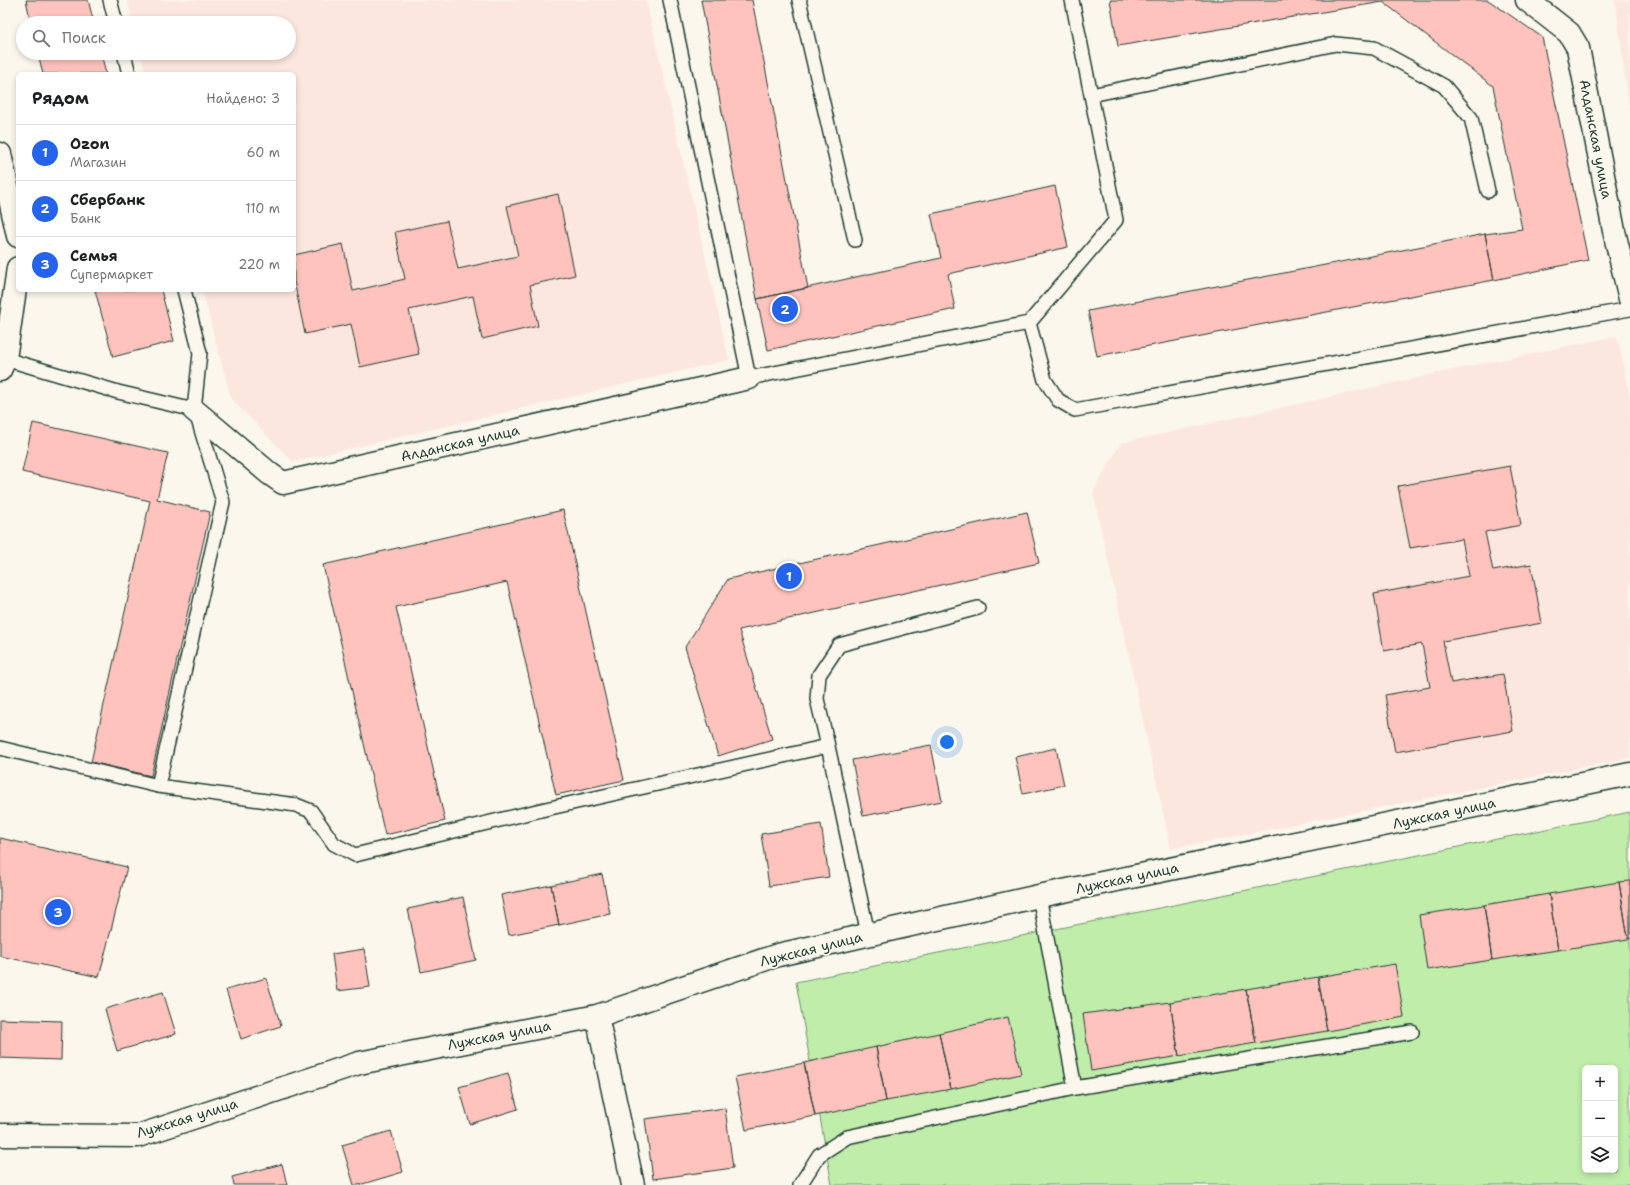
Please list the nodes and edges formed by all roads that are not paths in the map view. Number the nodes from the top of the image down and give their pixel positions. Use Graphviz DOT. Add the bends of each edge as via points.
graph roads {
  1 [pos="110,0"];
  2 [pos="670,0"];
  3 [pos="800,0"];
  4 [pos="1072,0"];
  5 [pos="1527,0"];
  6 [pos="114,16"];
  7 [pos="126,60"];
  8 [pos="129,72"];
  9 [pos="1091,95"];
  10 [pos="0,154"];
  11 [pos="1488,191"];
  12 [pos="16,227"];
  13 [pos="855,240"];
  14 [pos="16,276"];
  15 [pos="185,292"];
  16 [pos="1630,299"];
  17 [pos="1630,309"];
  18 [pos="6,313"];
  19 [pos="1029,323"];
  20 [pos="3,365"];
  21 [pos="749,378"];
  22 [pos="194,410"];
  23 [pos="978,608"];
  24 [pos="828,746"];
  25 [pos="0,748"];
  26 [pos="1630,774"];
  27 [pos="158,786"];
  28 [pos="1039,896"];
  29 [pos="868,934"];
  30 [pos="597,1016"];
  31 [pos="1412,1032"];
  32 [pos="1075,1088"];
  33 [pos="0,1135"];
  34 [pos="633,1185"];
  35 [pos="800,1185"];
  1 -- 6 [label="lane"];
  2 -- 21 [label="lane"];
  3 -- 13 [label="lane"];
  4 -- 9 [label="lane"];
  5 -- 16 [label="street, Алданская улица" via="1569,33 1578,48"];
  7 -- 8 [label="lane"];
  9 -- 11 [label="lane" via="1336,44 1374,48 1444,86 1471,118"];
  9 -- 19 [label="lane" via="1116,220"];
  10 -- 12 [label="street"];
  14 -- 18 [label="street"];
  15 -- 22 [label="lane" via="200,353"];
  17 -- 19 [label="lane" via="1075,410 1058,400 1045,380"];
  18 -- 20 [label="street"];
  19 -- 21 [label="lane"];
  20 -- 22 [label="lane"];
  21 -- 22 [label="street, Алданская улица" via="283,483"];
  22 -- 27 [label="lane" via="223,502"];
  23 -- 24 [label="lane" via="839,645 820,675 817,698"];
  24 -- 27 [label="lane" via="541,810 355,855 334,844 311,811 296,805"];
  24 -- 29 [label="lane"];
  25 -- 27 [label="lane"];
  26 -- 28 [label="street, Лужская улица"];
  28 -- 29 [label="street, Лужская улица"];
  28 -- 32 [label="lane"];
  29 -- 30 [label="street, Лужская улица" via="778,955"];
  30 -- 33 [label="street, Лужская улица" via="359,1063 138,1136"];
  30 -- 34 [label="street"];
  31 -- 32 [label="lane"];
  32 -- 35 [label="lane" via="847,1137 819,1155"];
}
